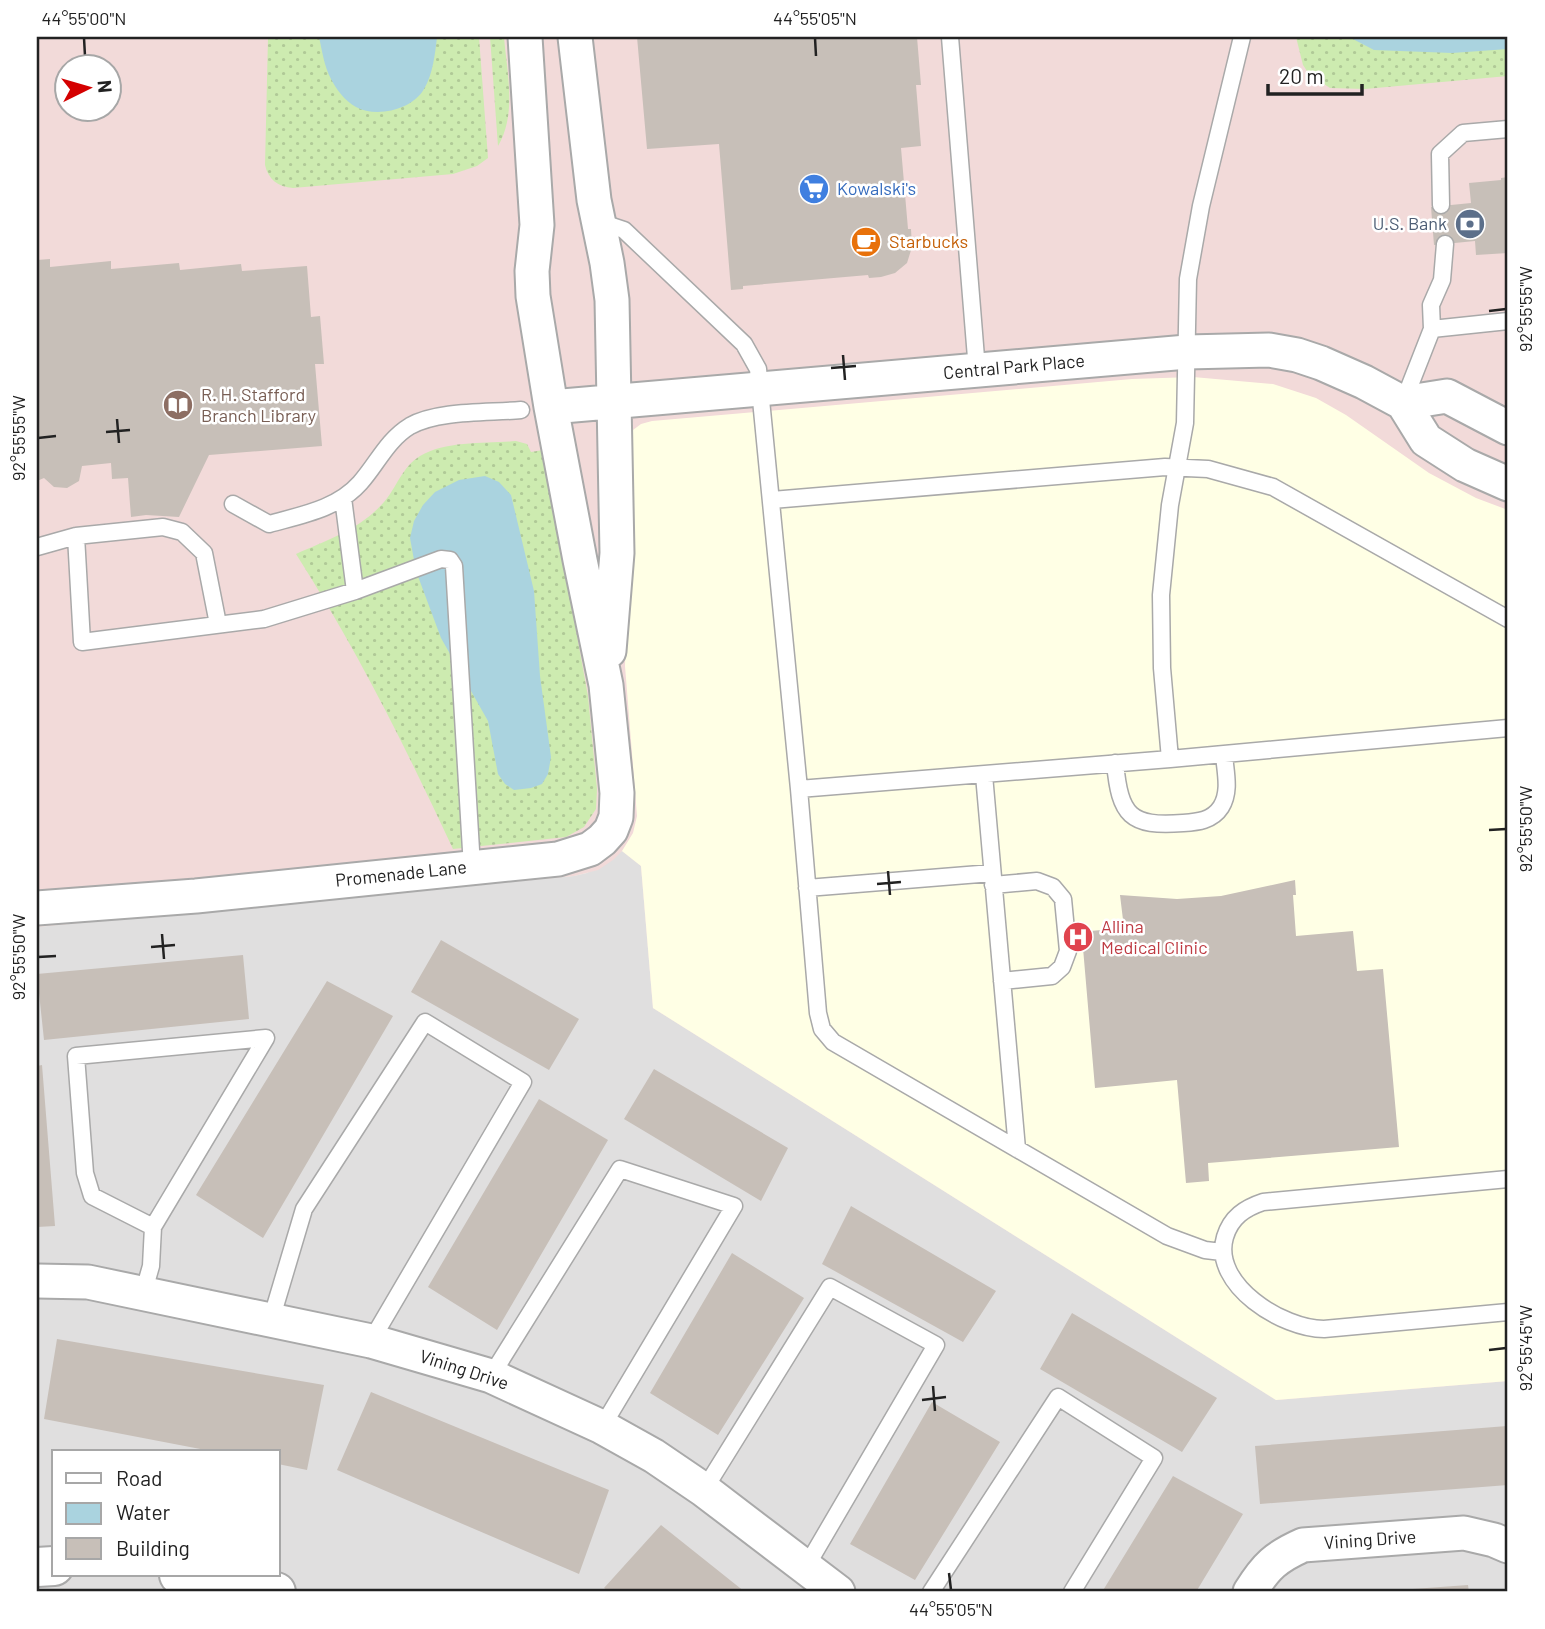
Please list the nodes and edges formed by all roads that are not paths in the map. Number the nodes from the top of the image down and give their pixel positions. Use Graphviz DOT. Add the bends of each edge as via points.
graph roads {
  1 [pos="525,37"];
  2 [pos="575,37"];
  3 [pos="950,37"];
  4 [pos="1242,37"];
  5 [pos="1508,130"];
  6 [pos="1441,205"];
  7 [pos="600,222"];
  8 [pos="1445,243"];
  9 [pos="1508,321"];
  10 [pos="1432,329"];
  11 [pos="1187,352"];
  12 [pos="977,370"];
  13 [pos="762,389"];
  14 [pos="614,402"];
  15 [pos="1404,403"];
  16 [pos="536,409"];
  17 [pos="1508,428"];
  18 [pos="1177,467"];
  19 [pos="1508,484"];
  20 [pos="343,498"];
  21 [pos="772,500"];
  22 [pos="233,504"];
  23 [pos="76,536"];
  24 [pos="37,547"];
  25 [pos="355,591"];
  26 [pos="1508,619"];
  27 [pos="218,624"];
  28 [pos="606,685"];
  29 [pos="1508,728"];
  30 [pos="1224,754"];
  31 [pos="1170,759"];
  32 [pos="1115,763"];
  33 [pos="984,775"];
  34 [pos="799,789"];
  35 [pos="472,867"];
  36 [pos="992,879"];
  37 [pos="807,888"];
  38 [pos="37,908"];
  39 [pos="1002,981"];
  40 [pos="1017,1149"];
  41 [pos="1508,1179"];
  42 [pos="153,1227"];
  43 [pos="1222,1252"];
  44 [pos="37,1282"];
  45 [pos="143,1294"];
  46 [pos="1508,1312"];
  47 [pos="271,1320"];
  48 [pos="371,1341"];
  49 [pos="491,1376"];
  50 [pos="602,1427"];
  51 [pos="704,1490"];
  52 [pos="1508,1546"];
  53 [pos="806,1567"];
  54 [pos="185,1576"];
  55 [pos="276,1592"];
  56 [pos="838,1592"];
  57 [pos="931,1592"];
  58 [pos="1072,1592"];
  59 [pos="1250,1592"];
  1 -- 16 [label="street" via="537,225 532,271"];
  2 -- 7 [label="street"];
  3 -- 12 [label="lane"];
  4 -- 11 [label="lane" via="1191,261"];
  5 -- 6 [label="lane" via="1462,133 1440,154"];
  7 -- 13 [label="lane" via="624,230 744,344 755,360"];
  7 -- 14 [label="street" via="612,300"];
  8 -- 10 [label="lane" via="1442,280 1431,305"];
  9 -- 10 [label="lane"];
  10 -- 15 [label="lane"];
  11 -- 12 [label="street, Central Park Place"];
  11 -- 15 [label="street, Central Park Place" via="1269,350 1297,355"];
  11 -- 18 [label="lane" via="1185,423"];
  12 -- 13 [label="street, Central Park Place"];
  13 -- 14 [label="street, Central Park Place"];
  13 -- 21 [label="lane"];
  14 -- 16 [label="street, Central Park Place"];
  14 -- 28 [label="street, Promenade Lane" via="617,553"];
  15 -- 17 [label="street" via="1447,396"];
  15 -- 19 [label="street" via="1426,440 1465,465"];
  16 -- 20 [label="lane" via="436,417 411,426 389,443"];
  16 -- 28 [label="street, Promenade Lane" via="580,561"];
  18 -- 21 [label="lane"];
  18 -- 26 [label="lane" via="1208,469 1273,487"];
  18 -- 31 [label="lane" via="1161,595"];
  20 -- 22 [label="lane" via="268,524"];
  20 -- 25 [label="lane"];
  21 -- 34 [label="lane"];
  23 -- 24 [label="lane"];
  23 -- 27 [label="lane" via="163,527 182,532 204,553"];
  23 -- 27 [label="lane" via="82,642"];
  25 -- 27 [label="lane" via="264,619"];
  25 -- 35 [label="lane" via="441,559 454,566"];
  28 -- 35 [label="street, Promenade Lane" via="617,793 611,830 590,849 575,855"];
  29 -- 30 [label="lane"];
  30 -- 31 [label="lane"];
  30 -- 32 [label="lane" via="1227,791 1218,811 1199,821 1157,825 1139,821 1126,807"];
  31 -- 32 [label="lane"];
  32 -- 33 [label="lane"];
  33 -- 34 [label="lane"];
  33 -- 36 [label="lane"];
  34 -- 37 [label="lane"];
  35 -- 38 [label="street, Promenade Lane"];
  36 -- 37 [label="lane"];
  36 -- 39 [label="lane"];
  36 -- 39 [label="lane" via="1037,881 1053,887 1063,899 1067,938 1062,967 1052,976"];
  37 -- 40 [label="lane" via="819,1022 827,1036"];
  39 -- 40 [label="lane"];
  40 -- 43 [label="lane" via="1167,1236"];
  41 -- 43 [label="lane" via="1263,1202 1241,1211 1228,1229"];
  42 -- 42 [label="lane" via="92,1196 85,1173 76,1056 266,1038"];
  42 -- 45 [label="lane" via="151,1266"];
  43 -- 46 [label="lane" via="1228,1273 1244,1293 1298,1326 1324,1329"];
  44 -- 45 [label="street, Vining Drive" via="88,1282"];
  45 -- 47 [label="street, Vining Drive"];
  47 -- 48 [label="street, Vining Drive"];
  47 -- 48 [label="lane" via="304,1209 425,1023 523,1082"];
  48 -- 49 [label="street, Vining Drive"];
  49 -- 50 [label="street, Vining Drive"];
  49 -- 50 [label="lane" via="620,1169 734,1206"];
  50 -- 51 [label="street, Vining Drive"];
  51 -- 53 [label="street, Vining Drive"];
  51 -- 53 [label="lane" via="830,1287 936,1345"];
  52 -- 59 [label="street, Vining Drive" via="1464,1533 1303,1545 1279,1556"];
  53 -- 56 [label="street, Vining Drive"];
  54 -- 55 [label="street"];
  57 -- 58 [label="lane" via="1058,1397 1154,1458"];
}
